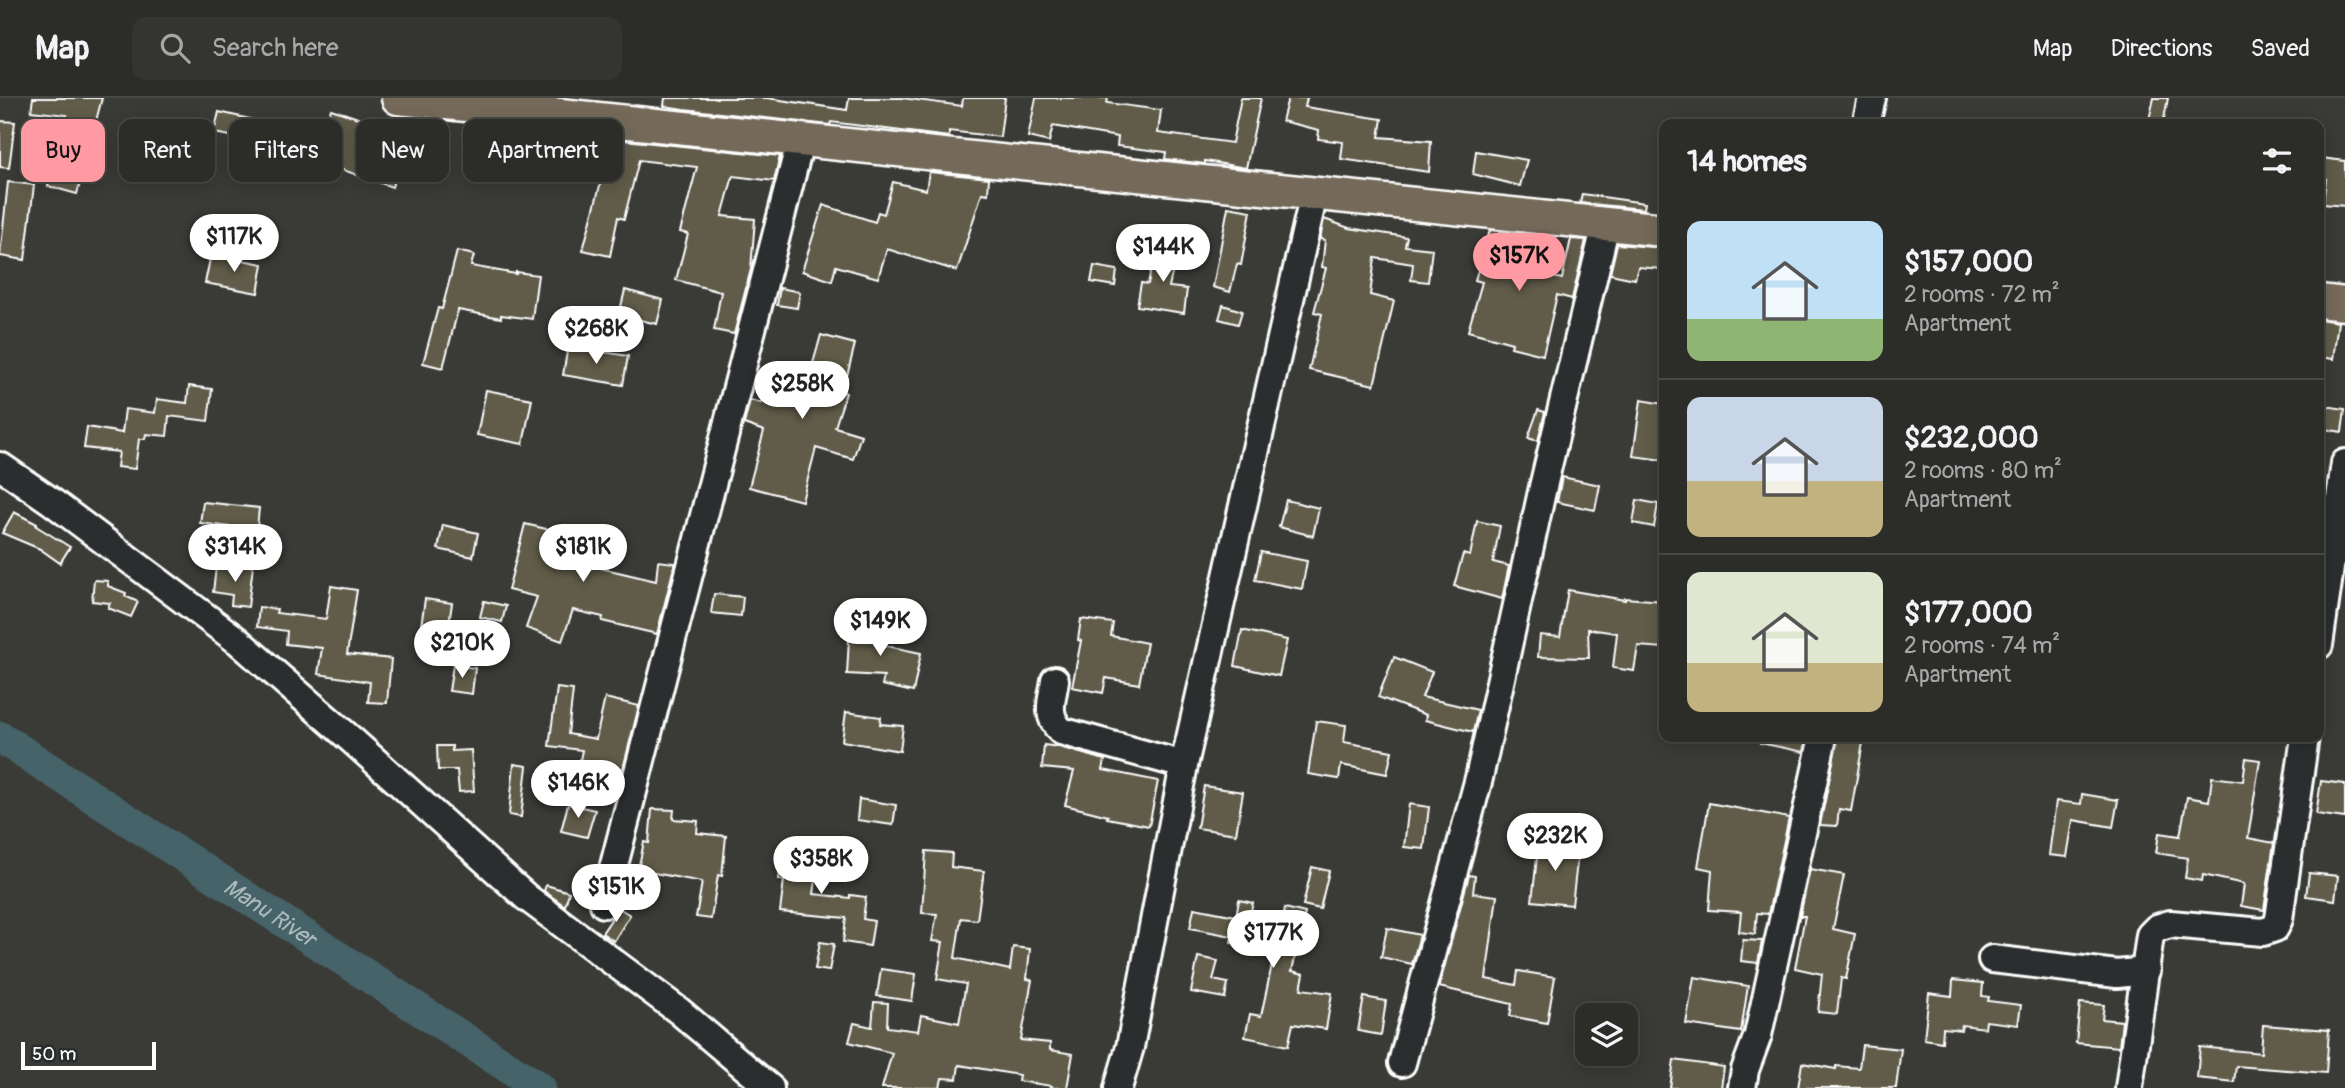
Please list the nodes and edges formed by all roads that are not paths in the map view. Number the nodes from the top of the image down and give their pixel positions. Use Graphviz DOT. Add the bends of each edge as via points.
graph roads {
  1 [pos="398,98"];
  2 [pos="1872,98"];
  3 [pos="496,103"];
  4 [pos="1867,119"];
  5 [pos="801,139"];
  6 [pos="1314,194"];
  7 [pos="1605,224"];
  8 [pos="1659,229"];
  9 [pos="2324,302"];
  10 [pos="2345,304"];
  11 [pos="2345,463"];
  12 [pos="0,466"];
  13 [pos="2324,610"];
  14 [pos="1055,680"];
  15 [pos="1822,742"];
  16 [pos="2304,742"];
  17 [pos="1184,765"];
  18 [pos="604,904"];
  19 [pos="1992,959"];
  20 [pos="2146,971"];
  21 [pos="1402,1063"];
  22 [pos="770,1088"];
  23 [pos="1118,1088"];
  24 [pos="1742,1088"];
  25 [pos="2129,1088"];
  1 -- 3 [label="main road"];
  2 -- 4 [label="street"];
  3 -- 5 [label="main road"];
  5 -- 6 [label="main road"];
  5 -- 18 [label="street"];
  6 -- 7 [label="main road"];
  6 -- 17 [label="street"];
  7 -- 8 [label="main road"];
  7 -- 21 [label="street" via="1479,778"];
  9 -- 10 [label="main road"];
  11 -- 13 [label="street"];
  12 -- 22 [label="street" via="238,641 526,897 679,1011"];
  14 -- 17 [label="street" via="1051,721 1061,730"];
  15 -- 24 [label="street" via="1758,1035"];
  16 -- 20 [label="street" via="2275,928 2263,932 2171,924 2157,928 2150,934"];
  17 -- 23 [label="street"];
  19 -- 20 [label="street" via="2117,974"];
  20 -- 25 [label="street"];
}
